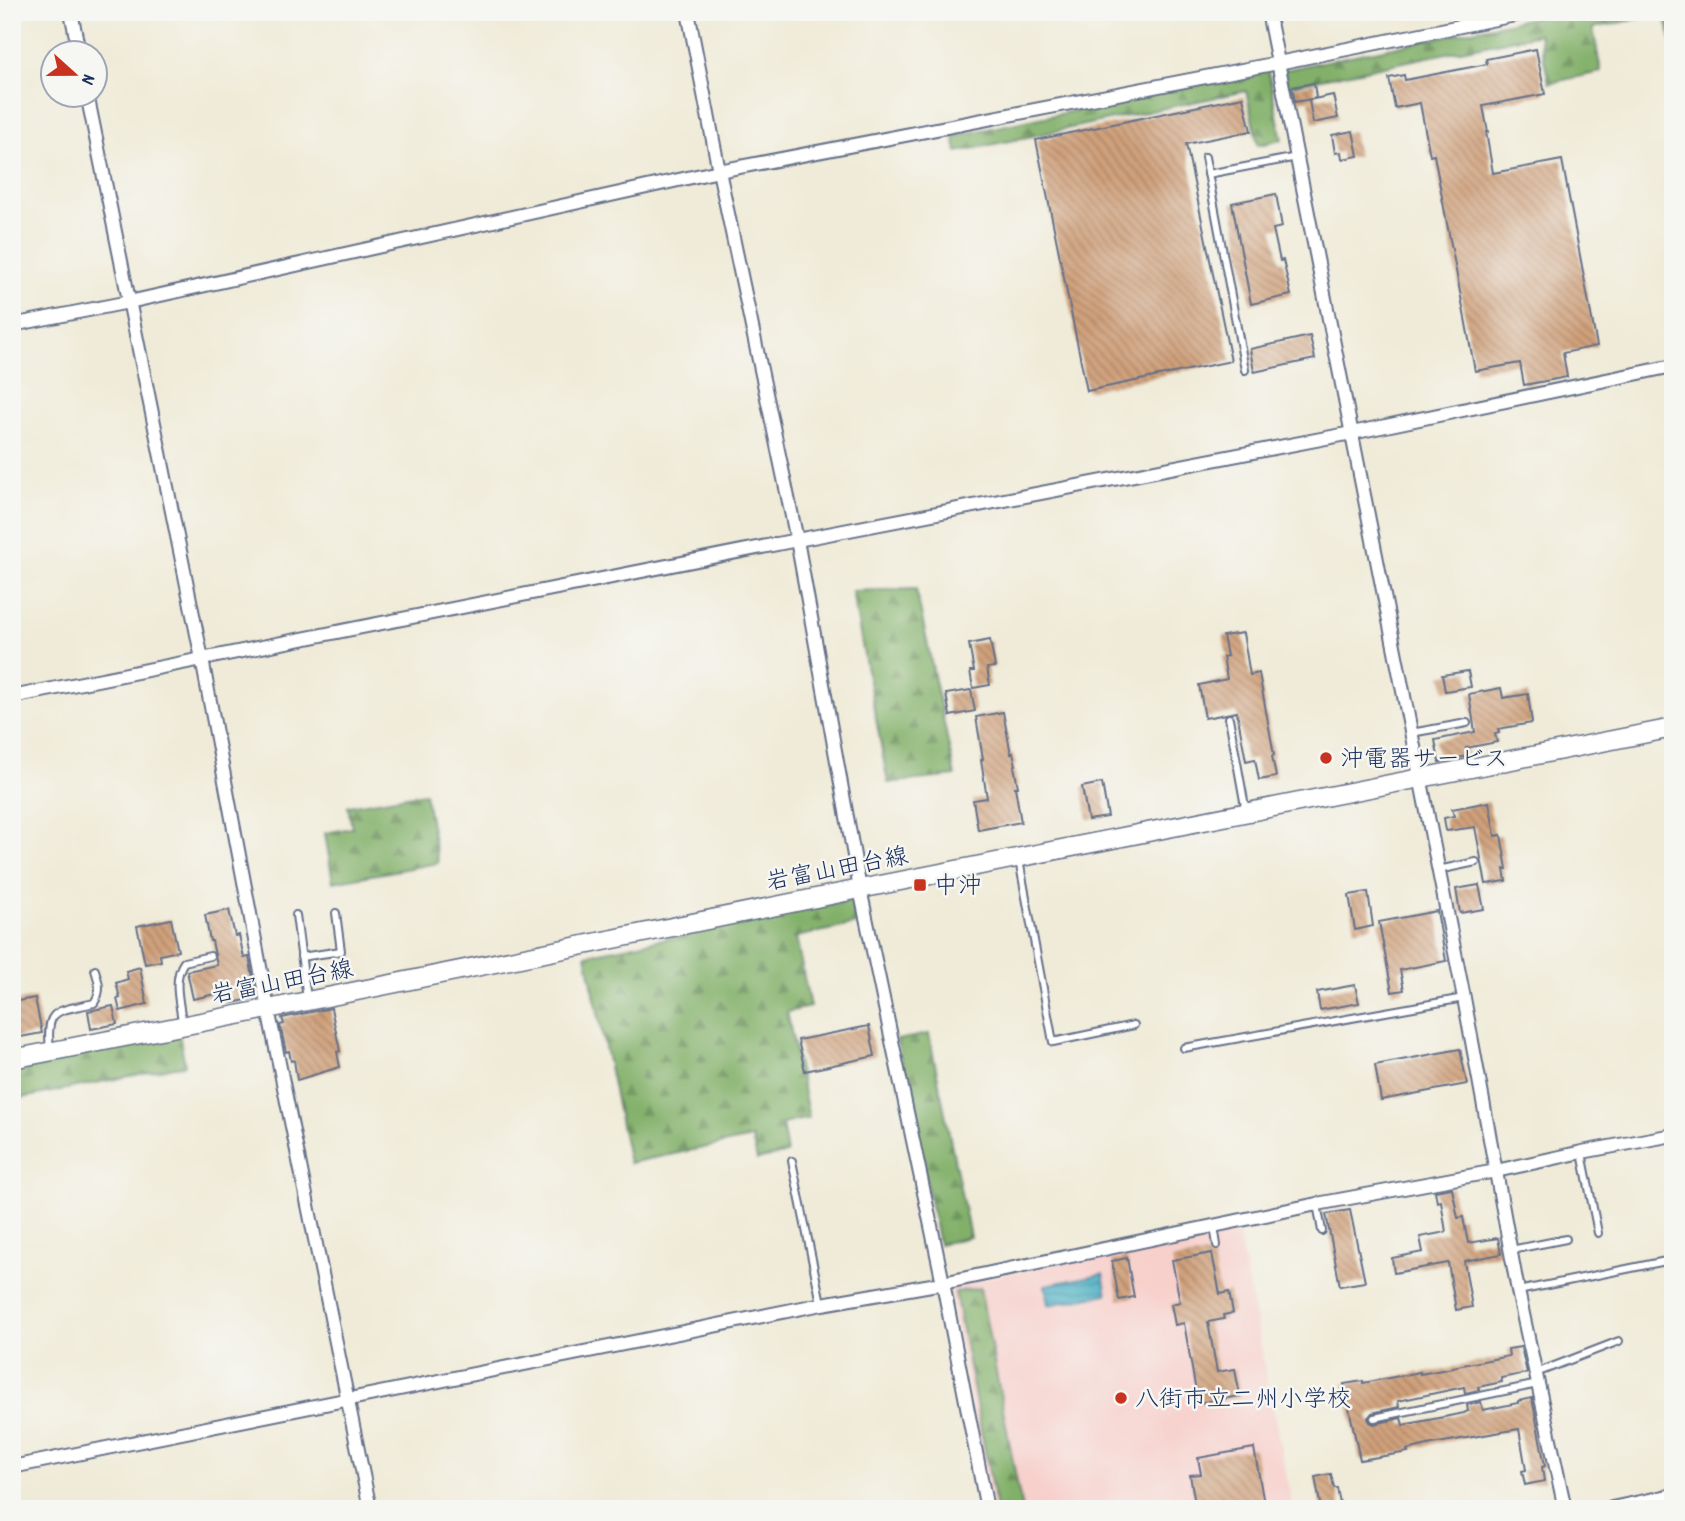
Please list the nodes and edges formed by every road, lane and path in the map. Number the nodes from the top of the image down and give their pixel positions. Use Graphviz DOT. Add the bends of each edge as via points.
graph roads {
  1 [pos="71,12"];
  2 [pos="688,12"];
  3 [pos="1268,12"];
  4 [pos="1531,12"];
  5 [pos="76,38"];
  6 [pos="1278,64"];
  7 [pos="90,108"];
  8 [pos="1205,157"];
  9 [pos="1297,157"];
  10 [pos="719,171"];
  11 [pos="1209,174"];
  12 [pos="129,302"];
  13 [pos="12,325"];
  14 [pos="1673,366"];
  15 [pos="1245,370"];
  16 [pos="1352,432"];
  17 [pos="797,540"];
  18 [pos="202,659"];
  19 [pos="12,697"];
  20 [pos="1229,718"];
  21 [pos="1467,723"];
  22 [pos="1673,727"];
  23 [pos="1411,733"];
  24 [pos="1420,779"];
  25 [pos="1246,813"];
  26 [pos="1018,857"];
  27 [pos="1476,862"];
  28 [pos="1438,870"];
  29 [pos="859,888"];
  30 [pos="336,913"];
  31 [pos="296,915"];
  32 [pos="210,956"];
  33 [pos="301,957"];
  34 [pos="95,970"];
  35 [pos="1464,998"];
  36 [pos="307,1001"];
  37 [pos="268,1009"];
  38 [pos="1134,1025"];
  39 [pos="183,1026"];
  40 [pos="1184,1048"];
  41 [pos="51,1051"];
  42 [pos="12,1059"];
  43 [pos="1673,1135"];
  44 [pos="1582,1152"];
  45 [pos="792,1161"];
  46 [pos="1496,1171"];
  47 [pos="1317,1204"];
  48 [pos="1213,1226"];
  49 [pos="1322,1231"];
  50 [pos="1598,1233"];
  51 [pos="1566,1239"];
  52 [pos="1217,1245"];
  53 [pos="1511,1250"];
  54 [pos="1666,1261"];
  55 [pos="943,1283"];
  56 [pos="1518,1291"];
  57 [pos="821,1304"];
  58 [pos="1619,1341"];
  59 [pos="1537,1379"];
  60 [pos="348,1401"];
  61 [pos="1374,1418"];
  62 [pos="12,1467"];
  63 [pos="1673,1495"];
  64 [pos="370,1509"];
  65 [pos="987,1509"];
  66 [pos="1565,1509"];
  67 [pos="1607,1509"];
  1 -- 5 [label="street"];
  2 -- 10 [label="street"];
  3 -- 6 [label="street"];
  4 -- 6 [label="street"];
  6 -- 9 [label="street"];
  6 -- 10 [label="street"];
  7 -- 12 [label="street"];
  8 -- 11 [label="lane"];
  9 -- 11 [label="lane"];
  9 -- 16 [label="street"];
  10 -- 12 [label="street"];
  10 -- 17 [label="street"];
  11 -- 15 [label="lane"];
  12 -- 13 [label="street"];
  12 -- 18 [label="street"];
  14 -- 16 [label="street"];
  16 -- 17 [label="street"];
  16 -- 23 [label="street"];
  17 -- 18 [label="street"];
  17 -- 29 [label="street"];
  18 -- 19 [label="street"];
  18 -- 37 [label="street"];
  20 -- 25 [label="lane"];
  21 -- 23 [label="lane"];
  22 -- 24 [label="main road, 岩富山田台線"];
  23 -- 24 [label="street"];
  24 -- 25 [label="main road, 岩富山田台線"];
  24 -- 28 [label="street"];
  25 -- 26 [label="main road, 岩富山田台線"];
  26 -- 29 [label="main road, 岩富山田台線"];
  26 -- 38 [label="lane" via="1053,1042"];
  27 -- 28 [label="lane"];
  28 -- 35 [label="street"];
  29 -- 36 [label="main road, 岩富山田台線"];
  29 -- 55 [label="street"];
  30 -- 33 [label="lane" via="341,951"];
  31 -- 33 [label="lane"];
  32 -- 39 [label="lane" via="184,962 179,968"];
  33 -- 36 [label="lane"];
  34 -- 41 [label="lane" via="98,998 57,1012 48,1028"];
  35 -- 40 [label="lane"];
  35 -- 46 [label="street"];
  36 -- 37 [label="main road, 岩富山田台線"];
  37 -- 39 [label="main road, 岩富山田台線"];
  37 -- 60 [label="street"];
  39 -- 41 [label="main road, 岩富山田台線"];
  41 -- 42 [label="main road, 岩富山田台線"];
  43 -- 44 [label="street"];
  44 -- 46 [label="street"];
  44 -- 50 [label="lane"];
  45 -- 57 [label="lane"];
  46 -- 47 [label="street"];
  46 -- 53 [label="street"];
  47 -- 48 [label="street"];
  47 -- 49 [label="lane"];
  48 -- 52 [label="lane"];
  48 -- 55 [label="street"];
  51 -- 53 [label="lane"];
  53 -- 56 [label="street"];
  54 -- 56 [label="lane"];
  55 -- 57 [label="street"];
  55 -- 65 [label="street"];
  56 -- 59 [label="street"];
  57 -- 60 [label="street"];
  58 -- 59 [label="lane"];
  59 -- 61 [label="lane"];
  59 -- 66 [label="street"];
  60 -- 62 [label="street"];
  60 -- 64 [label="street"];
  63 -- 67 [label="street"];
}
